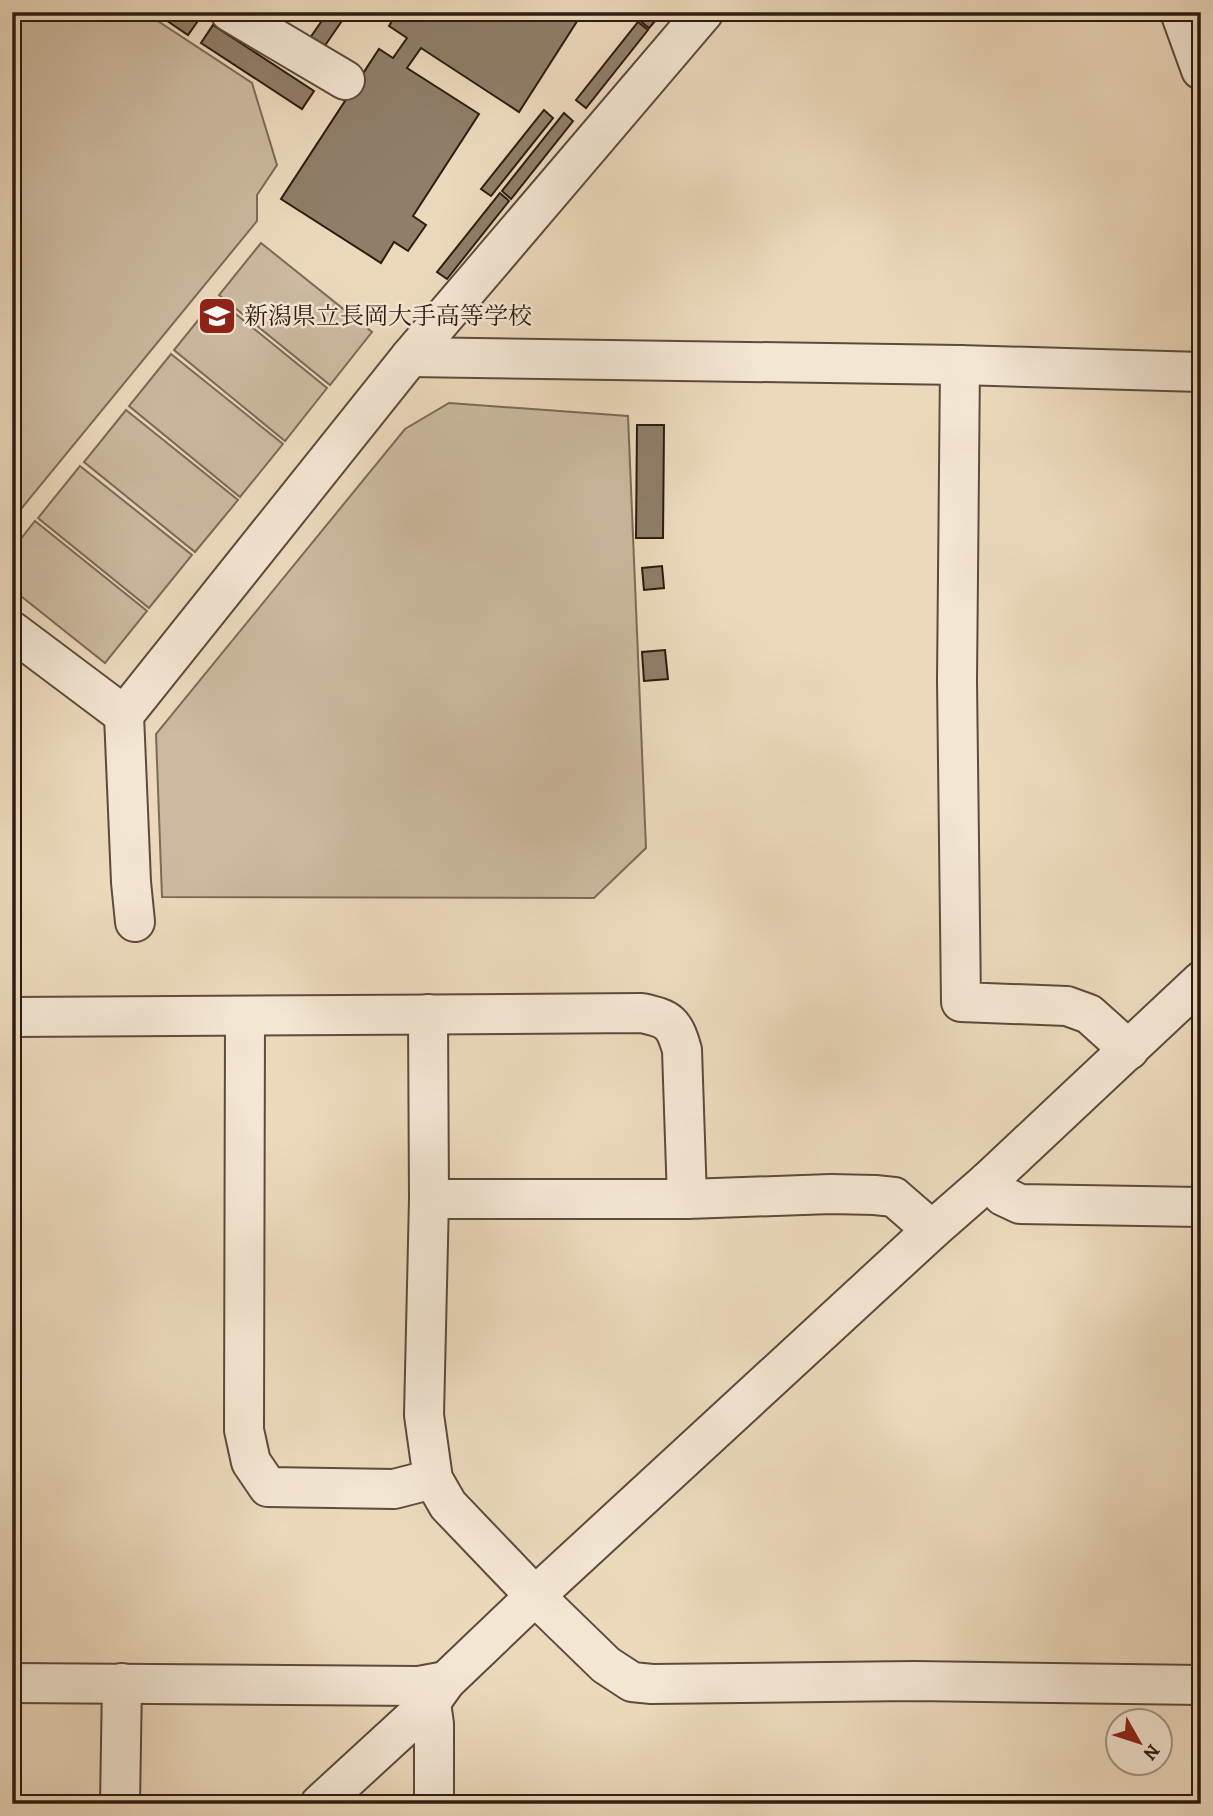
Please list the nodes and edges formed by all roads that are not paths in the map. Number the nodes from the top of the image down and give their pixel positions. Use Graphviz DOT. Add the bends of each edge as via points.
graph roads {
  1 [pos="230,12"];
  2 [pos="704,12"];
  3 [pos="1180,12"];
  4 [pos="1201,70"];
  5 [pos="345,80"];
  6 [pos="410,357"];
  7 [pos="960,365"];
  8 [pos="1201,372"];
  9 [pos="12,631"];
  10 [pos="124,715"];
  11 [pos="135,922"];
  12 [pos="1200,982"];
  13 [pos="428,1014"];
  14 [pos="12,1017"];
  15 [pos="245,1017"];
  16 [pos="1129,1050"];
  17 [pos="988,1181"];
  18 [pos="429,1199"];
  19 [pos="687,1199"];
  20 [pos="1201,1207"];
  21 [pos="932,1230"];
  22 [pos="433,1479"];
  23 [pos="535,1596"];
  24 [pos="12,1683"];
  25 [pos="122,1684"];
  26 [pos="1201,1685"];
  27 [pos="438,1692"];
  28 [pos="120,1804"];
  29 [pos="320,1804"];
  30 [pos="434,1804"];
  1 -- 5 [label="street"];
  2 -- 6 [label="street"];
  3 -- 4 [label="street"];
  6 -- 7 [label="street"];
  6 -- 10 [label="street"];
  7 -- 8 [label="street"];
  7 -- 16 [label="street" via="961,1002 1067,1006 1090,1014"];
  9 -- 10 [label="street"];
  10 -- 11 [label="street"];
  12 -- 16 [label="street"];
  13 -- 15 [label="street"];
  13 -- 18 [label="street"];
  13 -- 19 [label="street" via="642,1013 664,1018 676,1031 682,1050"];
  14 -- 15 [label="street"];
  15 -- 22 [label="street" via="244,1430 251,1462 268,1487 394,1489"];
  16 -- 17 [label="street"];
  17 -- 20 [label="street" via="1020,1204"];
  17 -- 21 [label="street"];
  18 -- 19 [label="street"];
  18 -- 22 [label="street" via="424,1415"];
  19 -- 21 [label="street" via="831,1194 894,1197"];
  21 -- 23 [label="street"];
  22 -- 23 [label="street" via="447,1505"];
  23 -- 26 [label="street" via="606,1665 632,1682 652,1685 914,1681"];
  23 -- 27 [label="street"];
  24 -- 25 [label="street"];
  25 -- 27 [label="street" via="419,1686"];
  25 -- 28 [label="street"];
  27 -- 29 [label="street"];
  27 -- 30 [label="street"];
}
